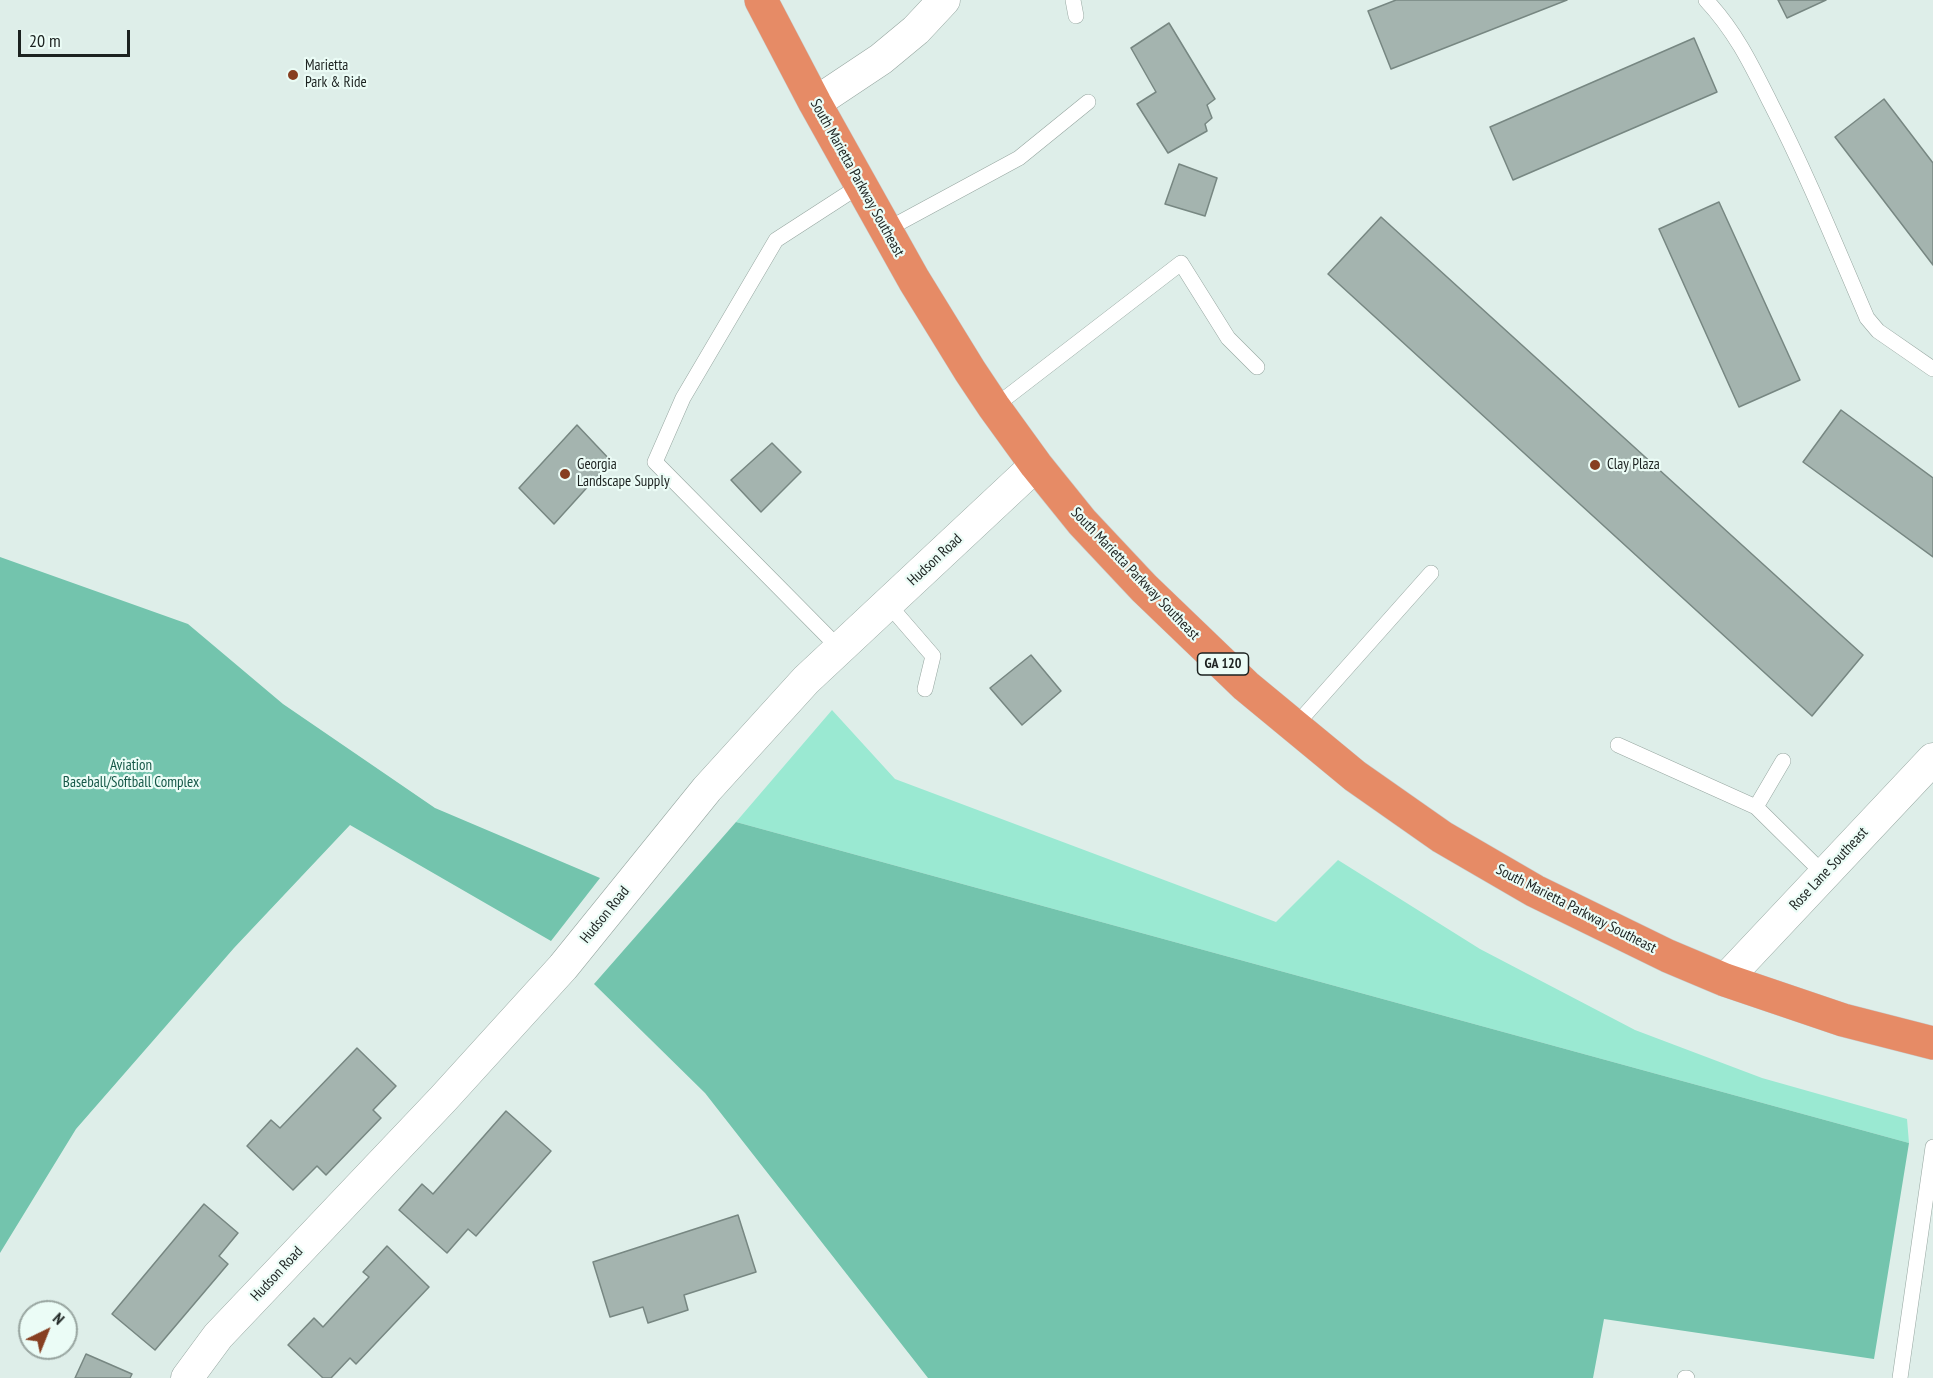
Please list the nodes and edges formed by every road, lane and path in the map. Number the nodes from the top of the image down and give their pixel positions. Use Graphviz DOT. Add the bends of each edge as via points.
graph roads {
  1 [pos="761,0"];
  2 [pos="944,0"];
  3 [pos="1073,0"];
  4 [pos="1706,0"];
  5 [pos="1076,16"];
  6 [pos="1088,102"];
  7 [pos="815,103"];
  8 [pos="861,185"];
  9 [pos="886,230"];
  10 [pos="1257,367"];
  11 [pos="1933,369"];
  12 [pos="994,407"];
  13 [pos="1036,465"];
  14 [pos="1431,573"];
  15 [pos="888,604"];
  16 [pos="840,649"];
  17 [pos="925,689"];
  18 [pos="1295,726"];
  19 [pos="1618,745"];
  20 [pos="1933,759"];
  21 [pos="1783,761"];
  22 [pos="1756,807"];
  23 [pos="1824,874"];
  24 [pos="1725,980"];
  25 [pos="1933,1043"];
  26 [pos="1933,1147"];
  27 [pos="187,1378"];
  28 [pos="1900,1378"];
  1 -- 7 [label="highway, South Marietta Parkway Southeast / GA 120"];
  2 -- 7 [label="street" via="881,59"];
  3 -- 5 [label="lane"];
  4 -- 11 [label="lane" via="1746,52 1802,166 1867,318 1878,331"];
  6 -- 9 [label="lane" via="1019,158"];
  7 -- 8 [label="highway, South Marietta Parkway Southeast / GA 120"];
  8 -- 9 [label="highway, South Marietta Parkway Southeast / GA 120"];
  8 -- 16 [label="lane" via="776,240 683,398 655,462"];
  9 -- 12 [label="highway, South Marietta Parkway Southeast / GA 120"];
  10 -- 12 [label="lane" via="1228,338 1181,264"];
  12 -- 13 [label="highway, South Marietta Parkway Southeast / GA 120"];
  13 -- 15 [label="street, Hudson Road"];
  13 -- 18 [label="highway, South Marietta Parkway Southeast / GA 120" via="1082,522 1144,588 1245,686"];
  14 -- 18 [label="lane"];
  15 -- 16 [label="street, Hudson Road"];
  15 -- 17 [label="lane" via="933,657"];
  16 -- 27 [label="street, Hudson Road" via="806,680 707,789 563,967 218,1336"];
  18 -- 24 [label="highway, South Marietta Parkway Southeast / GA 120" via="1356,776 1442,837 1535,891"];
  19 -- 22 [label="lane"];
  20 -- 23 [label="street, Rose Lane Southeast"];
  21 -- 22 [label="lane"];
  22 -- 23 [label="lane"];
  23 -- 24 [label="street, Rose Lane Southeast"];
  24 -- 25 [label="highway, South Marietta Parkway Southeast / GA 120" via="1843,1020"];
  26 -- 28 [label="lane"];
}
